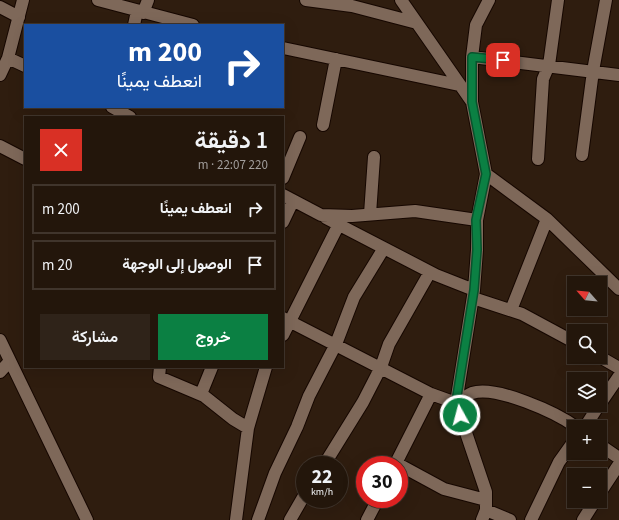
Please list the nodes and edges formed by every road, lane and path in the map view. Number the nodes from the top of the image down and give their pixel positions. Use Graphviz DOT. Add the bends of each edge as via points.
graph roads {
  1 [pos="23,0"];
  2 [pos="98,0"];
  3 [pos="148,0"];
  4 [pos="306,0"];
  5 [pos="401,0"];
  6 [pos="489,0"];
  7 [pos="558,0"];
  8 [pos="606,0"];
  9 [pos="0,7"];
  10 [pos="140,12"];
  11 [pos="21,21"];
  12 [pos="417,23"];
  13 [pos="134,24"];
  14 [pos="189,24"];
  15 [pos="284,48"];
  16 [pos="472,57"];
  17 [pos="8,58"];
  18 [pos="336,59"];
  19 [pos="549,65"];
  20 [pos="24,66"];
  21 [pos="594,71"];
  22 [pos="0,75"];
  23 [pos="619,75"];
  24 [pos="459,85"];
  25 [pos="472,102"];
  26 [pos="114,108"];
  27 [pos="128,116"];
  28 [pos="323,125"];
  29 [pos="300,136"];
  30 [pos="0,146"];
  31 [pos="582,155"];
  32 [pos="374,157"];
  33 [pos="24,158"];
  34 [pos="538,159"];
  35 [pos="486,174"];
  36 [pos="284,176"];
  37 [pos="288,198"];
  38 [pos="370,214"];
  39 [pos="321,215"];
  40 [pos="284,217"];
  41 [pos="547,219"];
  42 [pos="476,220"];
  43 [pos="339,224"];
  44 [pos="384,248"];
  45 [pos="430,272"];
  46 [pos="619,288"];
  47 [pos="474,294"];
  48 [pos="511,310"];
  49 [pos="287,320"];
  50 [pos="284,331"];
  51 [pos="567,338"];
  52 [pos="0,340"];
  53 [pos="336,344"];
  54 [pos="10,361"];
  55 [pos="607,361"];
  56 [pos="381,367"];
  57 [pos="160,368"];
  58 [pos="212,368"];
  59 [pos="266,368"];
  60 [pos="619,368"];
  61 [pos="0,371"];
  62 [pos="619,376"];
  63 [pos="201,394"];
  64 [pos="431,394"];
  65 [pos="607,394"];
  66 [pos="456,402"];
  67 [pos="567,422"];
  68 [pos="248,428"];
  69 [pos="607,450"];
  70 [pos="567,451"];
  71 [pos="330,456"];
  72 [pos="400,456"];
  73 [pos="619,458"];
  74 [pos="619,464"];
  75 [pos="408,470"];
  76 [pos="607,482"];
  77 [pos="297,508"];
  78 [pos="373,508"];
  79 [pos="591,508"];
  80 [pos="485,510"];
  81 [pos="87,520"];
  82 [pos="236,520"];
  83 [pos="258,520"];
  84 [pos="290,520"];
  85 [pos="367,520"];
  86 [pos="510,520"];
  87 [pos="531,520"];
  88 [pos="584,520"];
  1 -- 11 [label="street"];
  2 -- 10 [label="street"];
  3 -- 10 [label="street"];
  4 -- 12 [label="street" via="352,6"];
  5 -- 12 [label="street"];
  6 -- 16 [label="street" via="476,25"];
  7 -- 19 [label="street"];
  8 -- 21 [label="street"];
  9 -- 11 [label="street"];
  10 -- 13 [label="street"];
  10 -- 14 [label="street"];
  11 -- 17 [label="street"];
  12 -- 24 [label="street"];
  15 -- 18 [label="street"];
  16 -- 19 [label="street"];
  16 -- 25 [label="street"];
  17 -- 20 [label="street"];
  17 -- 22 [label="street"];
  18 -- 24 [label="street"];
  18 -- 28 [label="street"];
  19 -- 21 [label="street"];
  19 -- 34 [label="street" via="544,79"];
  21 -- 23 [label="street"];
  21 -- 31 [label="street"];
  24 -- 25 [label="street"];
  25 -- 35 [label="street"];
  26 -- 27 [label="street"];
  29 -- 36 [label="street"];
  30 -- 33 [label="street"];
  32 -- 38 [label="street"];
  35 -- 41 [label="street"];
  35 -- 42 [label="street"];
  37 -- 39 [label="street"];
  37 -- 40 [label="street"];
  38 -- 39 [label="street" via="339,217"];
  38 -- 42 [label="street" via="415,211"];
  39 -- 43 [label="street"];
  41 -- 46 [label="street"];
  41 -- 48 [label="street"];
  42 -- 47 [label="street"];
  43 -- 44 [label="street"];
  43 -- 49 [label="street"];
  44 -- 45 [label="street"];
  44 -- 53 [label="street" via="354,297"];
  45 -- 47 [label="street"];
  45 -- 56 [label="street" via="389,344"];
  47 -- 48 [label="street"];
  47 -- 66 [label="street"];
  48 -- 51 [label="street"];
  49 -- 50 [label="street"];
  49 -- 53 [label="street"];
  52 -- 54 [label="street"];
  53 -- 56 [label="street"];
  53 -- 83 [label="street" via="309,396 275,473"];
  54 -- 61 [label="street"];
  54 -- 81 [label="street"];
  55 -- 60 [label="street"];
  56 -- 64 [label="street"];
  56 -- 71 [label="street"];
  57 -- 63 [label="street" via="159,377 163,380"];
  58 -- 63 [label="street"];
  59 -- 68 [label="street"];
  62 -- 65 [label="street"];
  63 -- 68 [label="street"];
  64 -- 66 [label="street"];
  64 -- 72 [label="street"];
  66 -- 67 [label="street" via="473,393 484,392 537,405"];
  66 -- 80 [label="street" via="486,492"];
  68 -- 82 [label="street"];
  69 -- 73 [label="street"];
  70 -- 87 [label="street"];
  74 -- 76 [label="street"];
  75 -- 80 [label="street"];
  77 -- 84 [label="street"];
  78 -- 85 [label="street"];
  79 -- 88 [label="street"];
  80 -- 86 [label="street"];
}
